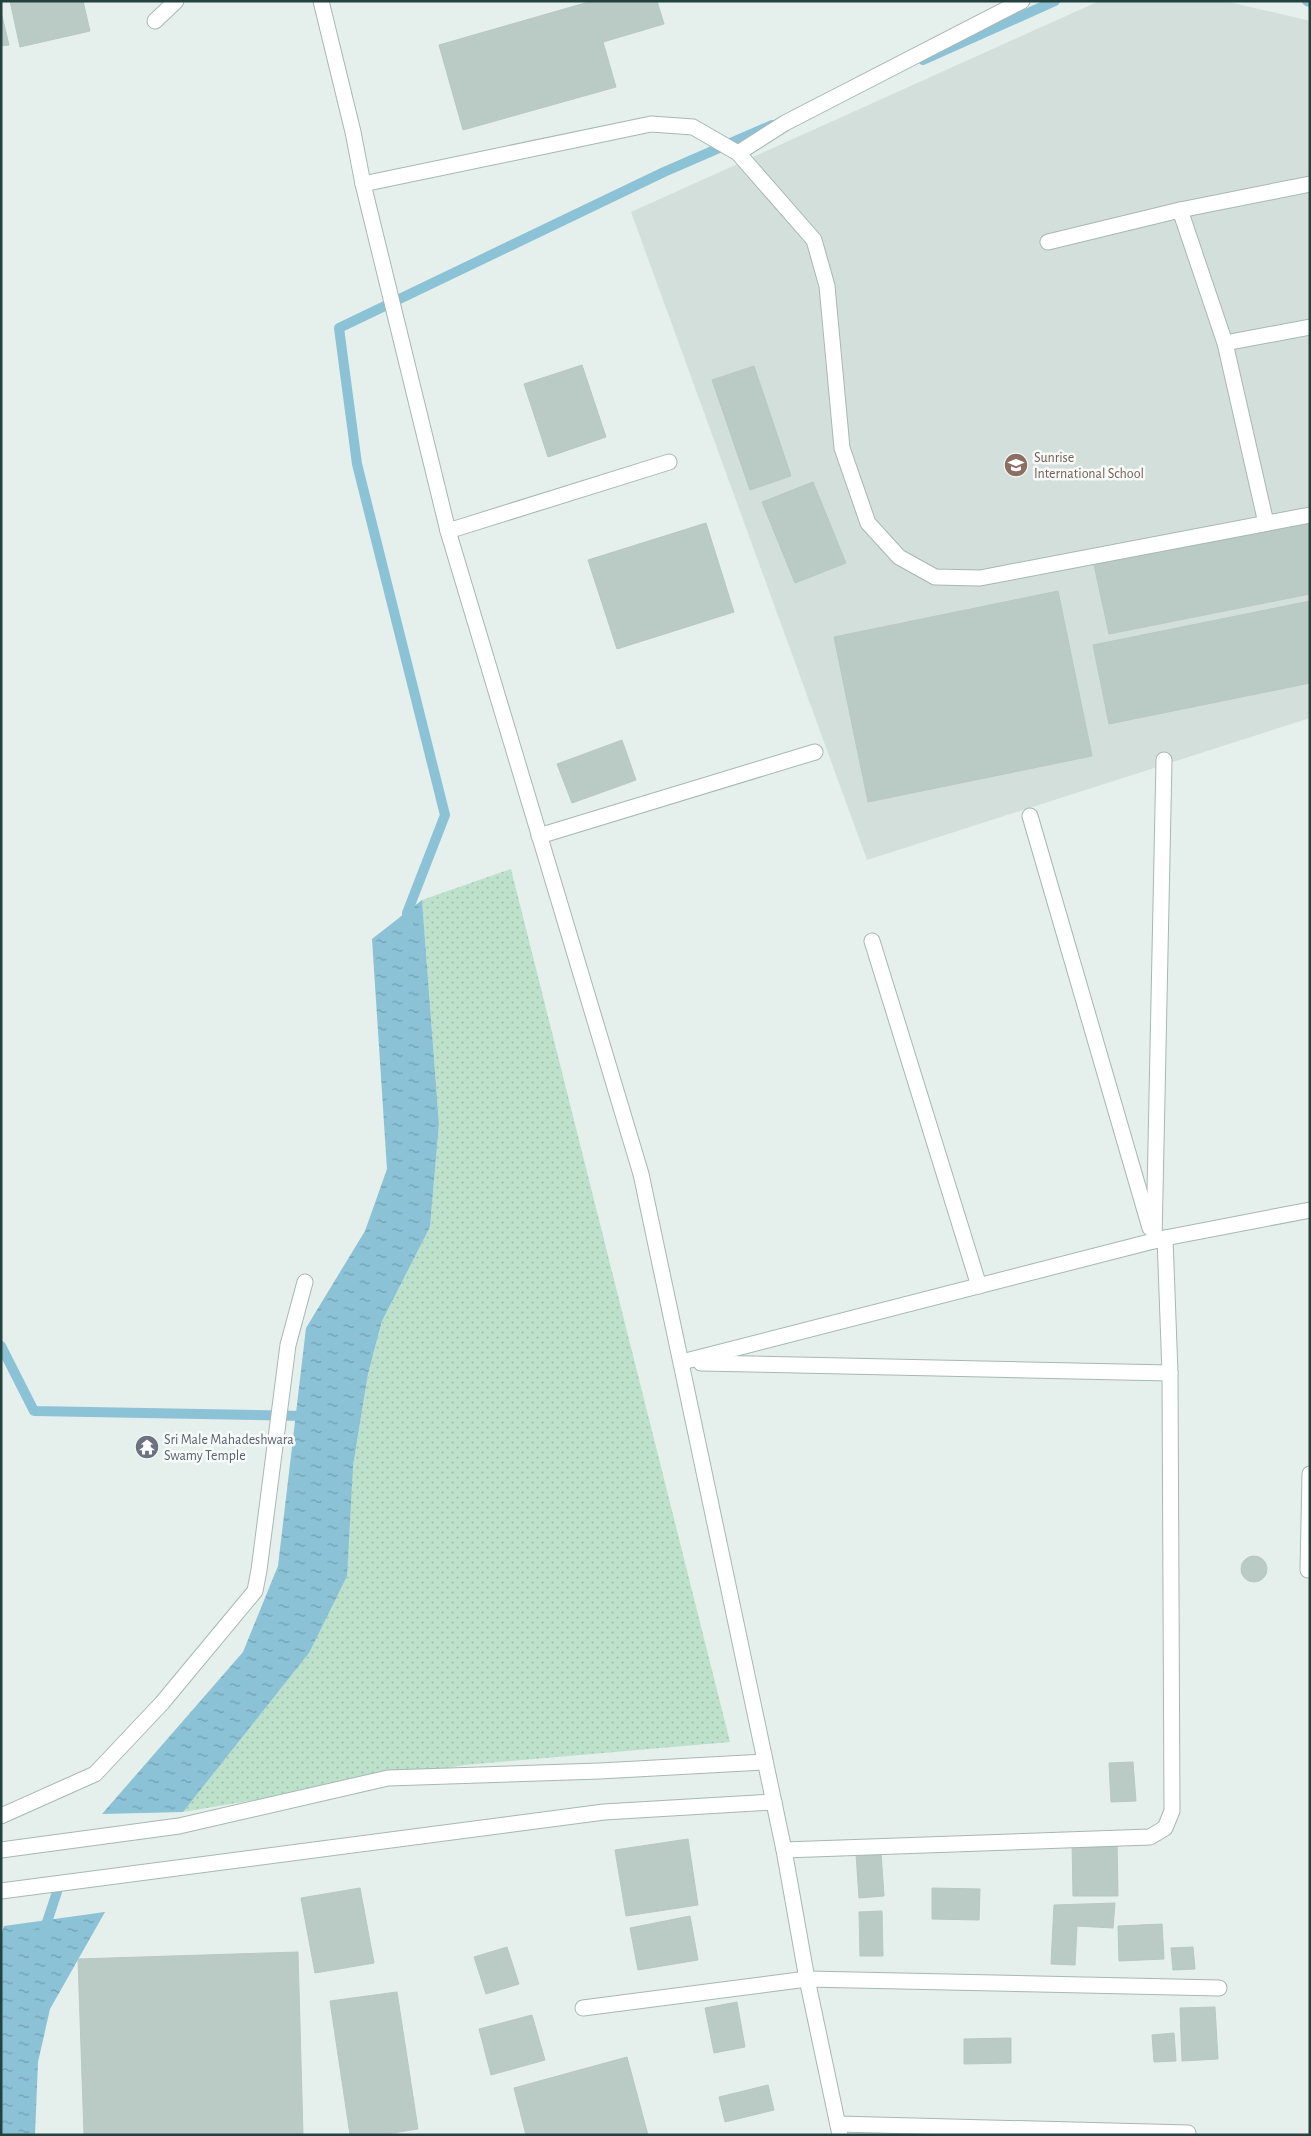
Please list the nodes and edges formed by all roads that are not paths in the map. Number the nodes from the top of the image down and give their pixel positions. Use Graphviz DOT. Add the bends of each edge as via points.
graph roads {
  1 [pos="176,1"];
  2 [pos="321,1"];
  3 [pos="1022,1"];
  4 [pos="155,21"];
  5 [pos="738,154"];
  6 [pos="363,184"];
  7 [pos="1310,184"];
  8 [pos="1180,210"];
  9 [pos="1048,242"];
  10 [pos="1310,327"];
  11 [pos="1225,344"];
  12 [pos="669,462"];
  13 [pos="1310,514"];
  14 [pos="1266,523"];
  15 [pos="448,530"];
  16 [pos="815,752"];
  17 [pos="1164,760"];
  18 [pos="1030,816"];
  19 [pos="539,836"];
  20 [pos="872,941"];
  21 [pos="1310,1210"];
  22 [pos="1160,1240"];
  23 [pos="305,1282"];
  24 [pos="980,1286"];
  25 [pos="682,1362"];
  26 [pos="1170,1373"];
  27 [pos="1310,1474"];
  28 [pos="1308,1570"];
  29 [pos="765,1762"];
  30 [pos="774,1802"];
  31 [pos="1,1816"];
  32 [pos="1,1850"];
  33 [pos="784,1850"];
  34 [pos="1,1891"];
  35 [pos="807,1979"];
  36 [pos="1219,1988"];
  37 [pos="584,2008"];
  38 [pos="839,2129"];
  39 [pos="1188,2133"];
  1 -- 4 [label="street"];
  2 -- 6 [label="street"];
  3 -- 5 [label="street" via="785,123"];
  5 -- 6 [label="street" via="693,127 651,124"];
  5 -- 14 [label="street" via="814,240 827,286 842,448 868,522 899,557 935,577 980,578"];
  6 -- 15 [label="street"];
  7 -- 8 [label="street"];
  8 -- 9 [label="street"];
  8 -- 11 [label="street"];
  10 -- 11 [label="street"];
  11 -- 14 [label="street"];
  12 -- 15 [label="street"];
  13 -- 14 [label="street"];
  15 -- 19 [label="street"];
  16 -- 19 [label="street"];
  17 -- 22 [label="street"];
  18 -- 22 [label="street"];
  19 -- 25 [label="street" via="641,1174"];
  20 -- 24 [label="street"];
  21 -- 22 [label="street"];
  22 -- 24 [label="street"];
  22 -- 26 [label="street"];
  23 -- 31 [label="street" via="288,1345 254,1591 162,1703 94,1774"];
  24 -- 25 [label="street"];
  25 -- 26 [label="street"];
  25 -- 29 [label="street"];
  26 -- 33 [label="street" via="1172,1811 1165,1828 1150,1837"];
  27 -- 28 [label="street"];
  29 -- 30 [label="street"];
  29 -- 32 [label="street" via="388,1778 179,1826"];
  30 -- 33 [label="street"];
  30 -- 34 [label="street" via="604,1812"];
  33 -- 35 [label="street"];
  35 -- 36 [label="street"];
  35 -- 37 [label="street"];
  35 -- 38 [label="street"];
  38 -- 39 [label="street"];
}
